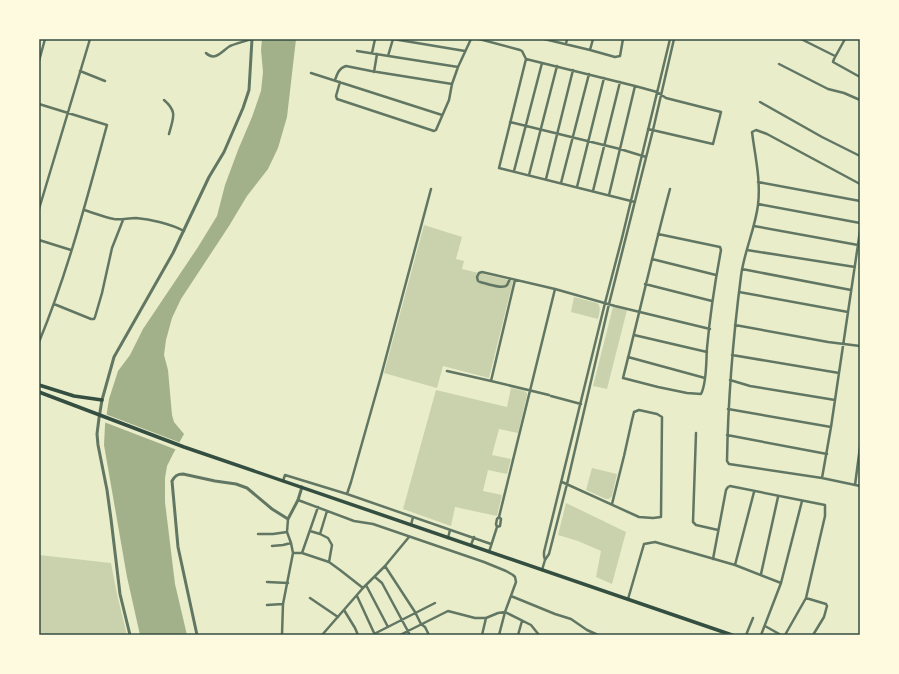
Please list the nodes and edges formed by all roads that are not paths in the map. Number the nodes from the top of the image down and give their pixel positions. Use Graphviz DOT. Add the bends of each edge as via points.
graph roads {
  1 [pos="45,39"];
  2 [pos="90,39"];
  3 [pos="252,39"];
  4 [pos="375,39"];
  5 [pos="392,39"];
  6 [pos="471,39"];
  7 [pos="479,39"];
  8 [pos="544,39"];
  9 [pos="567,39"];
  10 [pos="593,39"];
  11 [pos="623,39"];
  12 [pos="670,39"];
  13 [pos="674,39"];
  14 [pos="800,39"];
  15 [pos="845,39"];
  16 [pos="566,44"];
  17 [pos="590,50"];
  18 [pos="357,51"];
  19 [pos="465,51"];
  20 [pos="206,53"];
  21 [pos="372,53"];
  22 [pos="377,54"];
  23 [pos="388,56"];
  24 [pos="835,56"];
  25 [pos="526,59"];
  26 [pos="39,61"];
  27 [pos="542,63"];
  28 [pos="779,64"];
  29 [pos="557,66"];
  30 [pos="458,67"];
  31 [pos="573,70"];
  32 [pos="80,71"];
  33 [pos="374,72"];
  34 [pos="311,73"];
  35 [pos="589,74"];
  36 [pos="860,77"];
  37 [pos="604,78"];
  38 [pos="335,80"];
  39 [pos="105,81"];
  40 [pos="340,82"];
  41 [pos="620,82"];
  42 [pos="452,84"];
  43 [pos="636,86"];
  44 [pos="657,92"];
  45 [pos="661,94"];
  46 [pos="164,100"];
  47 [pos="860,100"];
  48 [pos="760,102"];
  49 [pos="39,104"];
  50 [pos="68,113"];
  51 [pos="442,115"];
  52 [pos="510,122"];
  53 [pos="525,126"];
  54 [pos="648,129"];
  55 [pos="541,130"];
  56 [pos="653,130"];
  57 [pos="169,134"];
  58 [pos="557,134"];
  59 [pos="573,138"];
  60 [pos="588,142"];
  61 [pos="604,146"];
  62 [pos="620,150"];
  63 [pos="641,156"];
  64 [pos="860,156"];
  65 [pos="646,157"];
  66 [pos="858,161"];
  67 [pos="514,171"];
  68 [pos="529,175"];
  69 [pos="546,179"];
  70 [pos="758,182"];
  71 [pos="561,183"];
  72 [pos="860,184"];
  73 [pos="577,187"];
  74 [pos="431,189"];
  75 [pos="670,189"];
  76 [pos="593,192"];
  77 [pos="609,196"];
  78 [pos="631,201"];
  79 [pos="860,201"];
  80 [pos="635,202"];
  81 [pos="758,204"];
  82 [pos="39,209"];
  83 [pos="84,210"];
  84 [pos="123,220"];
  85 [pos="860,223"];
  86 [pos="754,226"];
  87 [pos="184,231"];
  88 [pos="860,231"];
  89 [pos="658,234"];
  90 [pos="39,240"];
  91 [pos="858,245"];
  92 [pos="71,250"];
  93 [pos="747,250"];
  94 [pos="652,259"];
  95 [pos="855,267"];
  96 [pos="742,269"];
  97 [pos="716,275"];
  98 [pos="510,279"];
  99 [pos="515,280"];
  100 [pos="645,284"];
  101 [pos="555,289"];
  102 [pos="851,290"];
  103 [pos="739,292"];
  104 [pos="712,301"];
  105 [pos="605,303"];
  106 [pos="54,304"];
  107 [pos="609,304"];
  108 [pos="639,312"];
  109 [pos="848,312"];
  110 [pos="735,325"];
  111 [pos="710,329"];
  112 [pos="39,332"];
  113 [pos="42,334"];
  114 [pos="634,334"];
  115 [pos="39,342"];
  116 [pos="843,343"];
  117 [pos="860,346"];
  118 [pos="707,352"];
  119 [pos="732,355"];
  120 [pos="628,357"];
  121 [pos="447,372"];
  122 [pos="839,373"];
  123 [pos="705,378"];
  124 [pos="491,380"];
  125 [pos="730,380"];
  126 [pos="39,385"];
  127 [pos="530,390"];
  128 [pos="39,392"];
  129 [pos="102,400"];
  130 [pos="835,400"];
  131 [pos="581,404"];
  132 [pos="728,409"];
  133 [pos="831,427"];
  134 [pos="696,433"];
  135 [pos="727,435"];
  136 [pos="860,447"];
  137 [pos="827,454"];
  138 [pos="822,478"];
  139 [pos="283,481"];
  140 [pos="562,482"];
  141 [pos="567,484"];
  142 [pos="854,485"];
  143 [pos="860,486"];
  144 [pos="302,487"];
  145 [pos="754,492"];
  146 [pos="347,494"];
  147 [pos="778,497"];
  148 [pos="298,500"];
  149 [pos="802,501"];
  150 [pos="612,504"];
  151 [pos="318,507"];
  152 [pos="326,510"];
  153 [pos="413,517"];
  154 [pos="288,519"];
  155 [pos="411,525"];
  156 [pos="450,530"];
  157 [pos="718,530"];
  158 [pos="310,531"];
  159 [pos="287,532"];
  160 [pos="258,534"];
  161 [pos="320,534"];
  162 [pos="409,537"];
  163 [pos="474,537"];
  164 [pos="448,538"];
  165 [pos="291,543"];
  166 [pos="492,544"];
  167 [pos="471,545"];
  168 [pos="272,546"];
  169 [pos="302,552"];
  170 [pos="489,552"];
  171 [pos="293,553"];
  172 [pos="713,559"];
  173 [pos="545,560"];
  174 [pos="329,562"];
  175 [pos="735,565"];
  176 [pos="385,566"];
  177 [pos="542,570"];
  178 [pos="761,574"];
  179 [pos="375,577"];
  180 [pos="267,582"];
  181 [pos="288,583"];
  182 [pos="782,583"];
  183 [pos="366,585"];
  184 [pos="363,588"];
  185 [pos="357,595"];
  186 [pos="512,596"];
  187 [pos="310,598"];
  188 [pos="806,598"];
  189 [pos="628,600"];
  190 [pos="435,603"];
  191 [pos="283,604"];
  192 [pos="267,605"];
  193 [pos="344,610"];
  194 [pos="415,612"];
  195 [pos="505,612"];
  196 [pos="338,617"];
  197 [pos="486,618"];
  198 [pos="753,618"];
  199 [pos="402,619"];
  200 [pos="522,621"];
  201 [pos="421,624"];
  202 [pos="765,626"];
  203 [pos="388,627"];
  204 [pos="587,630"];
  205 [pos="408,631"];
  206 [pos="375,634"];
  207 [pos="130,635"];
  208 [pos="197,635"];
  209 [pos="282,635"];
  210 [pos="322,635"];
  211 [pos="358,635"];
  212 [pos="400,635"];
  213 [pos="410,635"];
  214 [pos="429,635"];
  215 [pos="482,635"];
  216 [pos="499,635"];
  217 [pos="518,635"];
  218 [pos="539,635"];
  219 [pos="585,635"];
  220 [pos="598,635"];
  221 [pos="732,635"];
  222 [pos="746,635"];
  223 [pos="761,635"];
  224 [pos="781,635"];
  225 [pos="785,635"];
  226 [pos="812,635"];
  1 -- 26 [label="street"];
  2 -- 32 [label="street"];
  3 -- 20 [label="street" via="230,46 212,57"];
  3 -- 87 [label="street" via="249,90 243,108"];
  4 -- 21 [label="street"];
  5 -- 19 [label="street"];
  5 -- 23 [label="street"];
  6 -- 19 [label="street"];
  7 -- 25 [label="street" via="520,50"];
  8 -- 16 [label="street"];
  9 -- 16 [label="street"];
  10 -- 17 [label="street"];
  11 -- 17 [label="street" via="618,57"];
  12 -- 44 [label="street"];
  13 -- 45 [label="street"];
  14 -- 24 [label="street"];
  15 -- 24 [label="street"];
  16 -- 17 [label="street"];
  18 -- 21 [label="street"];
  19 -- 30 [label="street"];
  21 -- 22 [label="street"];
  22 -- 23 [label="street"];
  22 -- 33 [label="street"];
  23 -- 30 [label="street"];
  24 -- 36 [label="street" via="834,63"];
  25 -- 27 [label="street"];
  25 -- 52 [label="street"];
  27 -- 29 [label="street"];
  27 -- 53 [label="street"];
  28 -- 47 [label="street" via="828,89"];
  29 -- 31 [label="street"];
  29 -- 55 [label="street"];
  30 -- 42 [label="street"];
  31 -- 35 [label="street"];
  31 -- 58 [label="street"];
  32 -- 39 [label="street"];
  32 -- 50 [label="street"];
  33 -- 38 [label="street" via="346,66 339,71"];
  33 -- 42 [label="street"];
  34 -- 38 [label="street"];
  35 -- 37 [label="street"];
  35 -- 59 [label="street"];
  37 -- 41 [label="street"];
  37 -- 60 [label="street"];
  38 -- 40 [label="street"];
  40 -- 51 [label="street"];
  40 -- 51 [label="street" via="337,99 433,131 436,130"];
  41 -- 43 [label="street"];
  41 -- 61 [label="street"];
  42 -- 51 [label="street" via="449,100"];
  43 -- 44 [label="street"];
  43 -- 62 [label="street"];
  44 -- 45 [label="street"];
  44 -- 54 [label="street"];
  45 -- 56 [label="street"];
  45 -- 56 [label="street" via="666,98 721,112 713,144"];
  46 -- 57 [label="street" via="173,111"];
  48 -- 64 [label="street" via="822,138"];
  49 -- 50 [label="street"];
  50 -- 82 [label="street"];
  50 -- 83 [label="street" via="107,125"];
  52 -- 53 [label="street"];
  52 -- 67 [label="street" via="499,168"];
  53 -- 55 [label="street"];
  53 -- 67 [label="street"];
  54 -- 56 [label="street"];
  54 -- 63 [label="street"];
  55 -- 58 [label="street"];
  55 -- 68 [label="street"];
  56 -- 65 [label="street"];
  58 -- 59 [label="street"];
  58 -- 69 [label="street"];
  59 -- 60 [label="street"];
  59 -- 71 [label="street"];
  60 -- 61 [label="street"];
  60 -- 73 [label="street"];
  61 -- 62 [label="street"];
  61 -- 76 [label="street"];
  62 -- 63 [label="street"];
  62 -- 77 [label="street"];
  63 -- 65 [label="street"];
  63 -- 78 [label="street"];
  64 -- 66 [label="street"];
  65 -- 80 [label="street"];
  67 -- 68 [label="street"];
  68 -- 69 [label="street"];
  69 -- 71 [label="street"];
  70 -- 72 [label="street" via="752,132 754,130"];
  70 -- 79 [label="street"];
  70 -- 81 [label="street"];
  71 -- 73 [label="street"];
  73 -- 76 [label="street"];
  74 -- 146 [label="street"];
  75 -- 89 [label="street"];
  76 -- 77 [label="street"];
  77 -- 78 [label="street"];
  78 -- 80 [label="street"];
  78 -- 105 [label="street"];
  80 -- 107 [label="street"];
  81 -- 85 [label="street"];
  81 -- 86 [label="street"];
  83 -- 84 [label="street"];
  83 -- 92 [label="street"];
  84 -- 87 [label="street" via="148,220 172,225"];
  84 -- 106 [label="street" via="112,248 94,319"];
  86 -- 91 [label="street"];
  86 -- 93 [label="street"];
  87 -- 129 [label="street" via="114,357"];
  88 -- 91 [label="street"];
  89 -- 94 [label="street"];
  89 -- 97 [label="street" via="720,248"];
  90 -- 92 [label="street"];
  91 -- 95 [label="street"];
  92 -- 106 [label="street"];
  93 -- 95 [label="street"];
  93 -- 96 [label="street"];
  94 -- 97 [label="street"];
  94 -- 100 [label="street"];
  95 -- 102 [label="street"];
  96 -- 102 [label="street"];
  96 -- 103 [label="street"];
  97 -- 104 [label="street"];
  98 -- 98 [label="street" via="503,287 480,282 477,277 482,272"];
  98 -- 99 [label="street"];
  99 -- 101 [label="street"];
  99 -- 124 [label="street"];
  100 -- 104 [label="street"];
  100 -- 108 [label="street"];
  101 -- 105 [label="street"];
  101 -- 127 [label="street"];
  102 -- 109 [label="street"];
  103 -- 109 [label="street"];
  103 -- 110 [label="street"];
  104 -- 111 [label="street"];
  105 -- 107 [label="street"];
  105 -- 131 [label="street"];
  106 -- 113 [label="street"];
  107 -- 108 [label="street"];
  107 -- 141 [label="street"];
  108 -- 111 [label="street"];
  108 -- 114 [label="street"];
  109 -- 116 [label="street"];
  110 -- 116 [label="street"];
  110 -- 119 [label="street"];
  111 -- 118 [label="street"];
  112 -- 113 [label="street"];
  113 -- 115 [label="street"];
  114 -- 118 [label="street"];
  114 -- 120 [label="street"];
  116 -- 117 [label="street"];
  116 -- 122 [label="street"];
  118 -- 123 [label="street"];
  119 -- 122 [label="street"];
  119 -- 125 [label="street"];
  120 -- 123 [label="street"];
  120 -- 123 [label="street" via="623,378 701,394"];
  121 -- 124 [label="street"];
  122 -- 130 [label="street"];
  124 -- 127 [label="street"];
  125 -- 130 [label="street" via="750,386"];
  125 -- 132 [label="street"];
  126 -- 129 [label="main road" via="68,394"];
  127 -- 131 [label="street"];
  127 -- 166 [label="street"];
  128 -- 139 [label="main road"];
  129 -- 207 [label="street" via="98,445 110,511 120,594"];
  130 -- 133 [label="street"];
  131 -- 140 [label="street"];
  132 -- 133 [label="street"];
  132 -- 135 [label="street"];
  133 -- 137 [label="street"];
  134 -- 157 [label="street" via="693,522"];
  135 -- 137 [label="street"];
  135 -- 138 [label="street" via="729,464"];
  136 -- 142 [label="street"];
  137 -- 138 [label="street"];
  138 -- 142 [label="street"];
  139 -- 144 [label="main road"];
  139 -- 146 [label="street" via="285,475"];
  140 -- 141 [label="street"];
  140 -- 173 [label="street" via="544,552"];
  141 -- 150 [label="street"];
  141 -- 173 [label="street" via="549,554"];
  142 -- 143 [label="street"];
  144 -- 148 [label="street"];
  144 -- 155 [label="main road"];
  145 -- 147 [label="street"];
  145 -- 157 [label="street" via="728,487"];
  145 -- 175 [label="street"];
  146 -- 153 [label="street"];
  147 -- 149 [label="street"];
  147 -- 178 [label="street"];
  148 -- 151 [label="street"];
  148 -- 154 [label="street"];
  149 -- 182 [label="street"];
  149 -- 188 [label="street" via="823,504 826,510"];
  150 -- 150 [label="street" via="634,412 639,410 657,414 662,417 661,517 639,517"];
  151 -- 152 [label="street"];
  151 -- 158 [label="street"];
  152 -- 161 [label="street"];
  152 -- 162 [label="street"];
  153 -- 155 [label="street"];
  153 -- 156 [label="street"];
  154 -- 159 [label="street"];
  154 -- 208 [label="street" via="247,488 183,474 174,477 172,481 178,547"];
  155 -- 164 [label="main road"];
  156 -- 163 [label="street"];
  156 -- 164 [label="street"];
  157 -- 172 [label="street"];
  158 -- 161 [label="street"];
  158 -- 169 [label="street"];
  159 -- 160 [label="street"];
  159 -- 165 [label="street"];
  161 -- 174 [label="street" via="328,538 332,545"];
  162 -- 176 [label="street"];
  162 -- 186 [label="street" via="506,570 515,577"];
  163 -- 166 [label="street"];
  163 -- 167 [label="street"];
  164 -- 167 [label="main road"];
  165 -- 168 [label="street"];
  165 -- 171 [label="street"];
  166 -- 170 [label="street"];
  167 -- 170 [label="main road"];
  169 -- 171 [label="street"];
  169 -- 174 [label="street"];
  170 -- 177 [label="main road"];
  171 -- 181 [label="street"];
  172 -- 175 [label="street"];
  172 -- 189 [label="street" via="655,542 644,544"];
  173 -- 177 [label="street"];
  174 -- 184 [label="street"];
  175 -- 178 [label="street"];
  176 -- 179 [label="street"];
  176 -- 194 [label="street"];
  177 -- 189 [label="main road"];
  178 -- 182 [label="street"];
  179 -- 183 [label="street"];
  179 -- 199 [label="street" via="382,583"];
  180 -- 181 [label="street"];
  181 -- 191 [label="street"];
  182 -- 202 [label="street"];
  183 -- 184 [label="street"];
  183 -- 203 [label="street"];
  184 -- 185 [label="street"];
  185 -- 193 [label="street"];
  185 -- 206 [label="street"];
  186 -- 195 [label="street"];
  186 -- 204 [label="street" via="571,619"];
  187 -- 196 [label="street"];
  188 -- 225 [label="street"];
  188 -- 226 [label="street" via="827,606 824,617"];
  189 -- 221 [label="main road"];
  190 -- 194 [label="street"];
  191 -- 192 [label="street"];
  191 -- 209 [label="street"];
  193 -- 196 [label="street"];
  193 -- 211 [label="street"];
  194 -- 199 [label="street"];
  194 -- 201 [label="street"];
  195 -- 197 [label="street"];
  195 -- 200 [label="street"];
  195 -- 216 [label="street"];
  196 -- 210 [label="street"];
  197 -- 201 [label="street" via="448,612"];
  197 -- 215 [label="street"];
  198 -- 222 [label="street"];
  199 -- 203 [label="street"];
  199 -- 205 [label="street"];
  200 -- 217 [label="street"];
  200 -- 218 [label="street" via="531,625"];
  201 -- 205 [label="street"];
  201 -- 214 [label="street"];
  202 -- 223 [label="street"];
  202 -- 224 [label="street"];
  203 -- 206 [label="street"];
  204 -- 219 [label="street"];
  204 -- 220 [label="street"];
  205 -- 212 [label="street"];
  205 -- 213 [label="street"];
}
